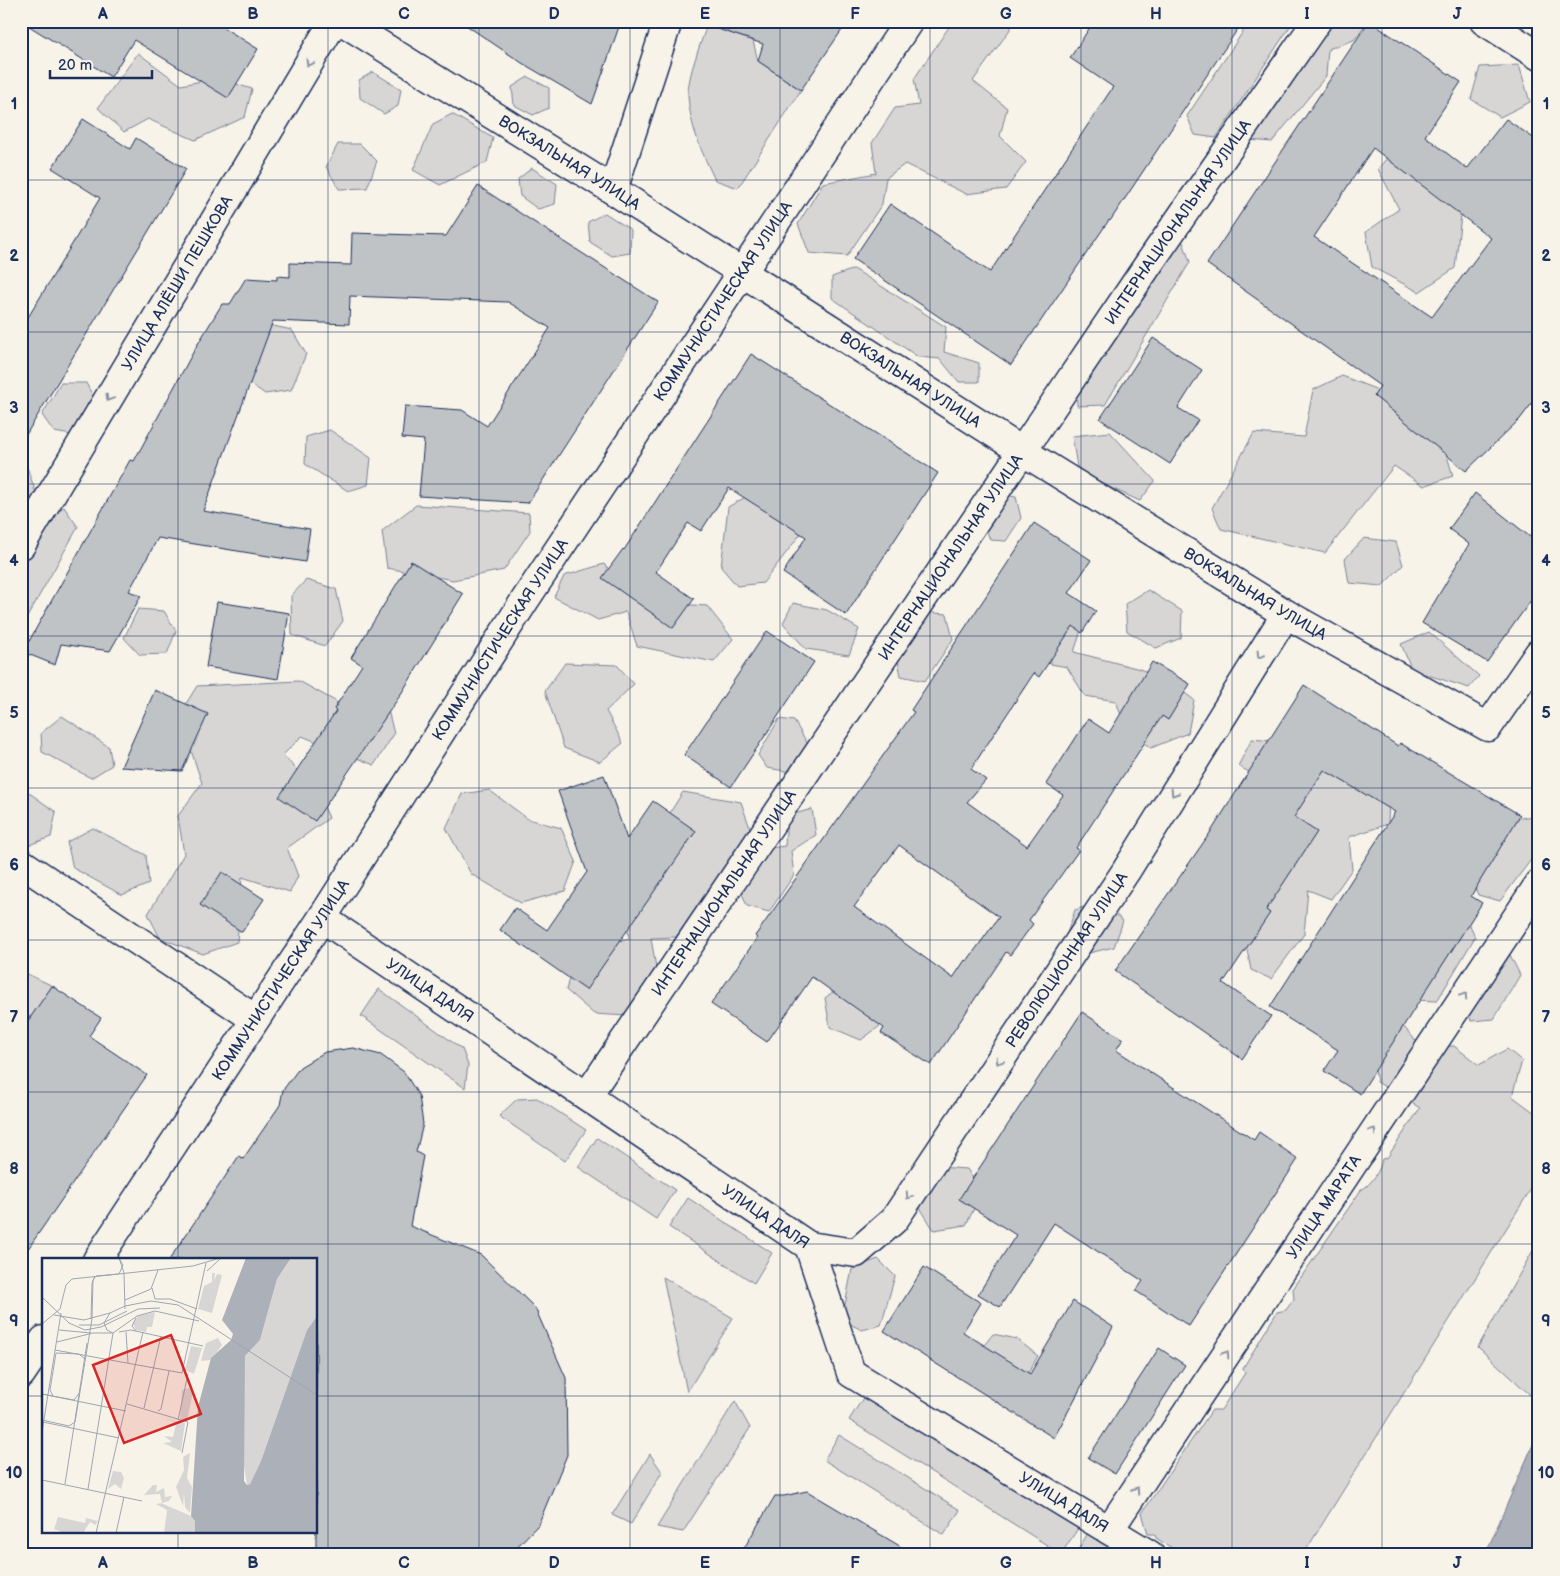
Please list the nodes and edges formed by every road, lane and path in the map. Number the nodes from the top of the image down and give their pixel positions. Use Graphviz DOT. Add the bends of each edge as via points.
graph roads {
  1 [pos="334,21"];
  2 [pos="342,21"];
  3 [pos="668,21"];
  4 [pos="909,21"];
  5 [pos="1317,21"];
  6 [pos="1484,21"];
  7 [pos="1539,56"];
  8 [pos="613,190"];
  9 [pos="742,273"];
  10 [pos="1022,451"];
  11 [pos="21,545"];
  12 [pos="1286,614"];
  13 [pos="1539,652"];
  14 [pos="21,863"];
  15 [pos="1539,884"];
  16 [pos="322,918"];
  17 [pos="256,1019"];
  18 [pos="587,1096"];
  19 [pos="809,1246"];
  20 [pos="98,1258"];
  21 [pos="42,1343"];
  22 [pos="21,1374"];
  23 [pos="1109,1530"];
  24 [pos="1150,1555"];
  1 -- 11 [label="street, УЛИЦА АЛЁШИ ПЕШКОВА, one-way"];
  2 -- 8 [label="street, ВОКЗАЛЬНАЯ УЛИЦА"];
  3 -- 8 [label="street"];
  4 -- 9 [label="street, КОММУНИСТИЧЕСКАЯ УЛИЦА"];
  5 -- 10 [label="street, ИНТЕРНАЦИОНАЛЬНАЯ УЛИЦА"];
  6 -- 7 [label="street"];
  8 -- 9 [label="street, ВОКЗАЛЬНАЯ УЛИЦА"];
  9 -- 10 [label="street, ВОКЗАЛЬНАЯ УЛИЦА"];
  9 -- 16 [label="street, КОММУНИСТИЧЕСКАЯ УЛИЦА" via="525,600"];
  10 -- 12 [label="street, ВОКЗАЛЬНАЯ УЛИЦА"];
  10 -- 18 [label="street, ИНТЕРНАЦИОНАЛЬНАЯ УЛИЦА"];
  12 -- 13 [label="street, ВОКЗАЛЬНАЯ УЛИЦА" via="1488,727"];
  12 -- 19 [label="street, РЕВОЛЮЦИОННАЯ УЛИЦА, one-way" via="1126,871 894,1220 856,1252"];
  14 -- 17 [label="street"];
  23 -- 15 [label="street, УЛИЦА МАРАТА, one-way"];
  16 -- 17 [label="street, КОММУНИСТИЧЕСКАЯ УЛИЦА"];
  16 -- 18 [label="street, УЛИЦА ДАЛЯ"];
  17 -- 20 [label="street, КОММУНИСТИЧЕСКАЯ УЛИЦА"];
  18 -- 19 [label="street, УЛИЦА ДАЛЯ"];
  19 -- 23 [label="street, УЛИЦА ДАЛЯ" via="851,1373"];
  21 -- 22 [label="street"];
  23 -- 24 [label="street, УЛИЦА ДАЛЯ"];
}
